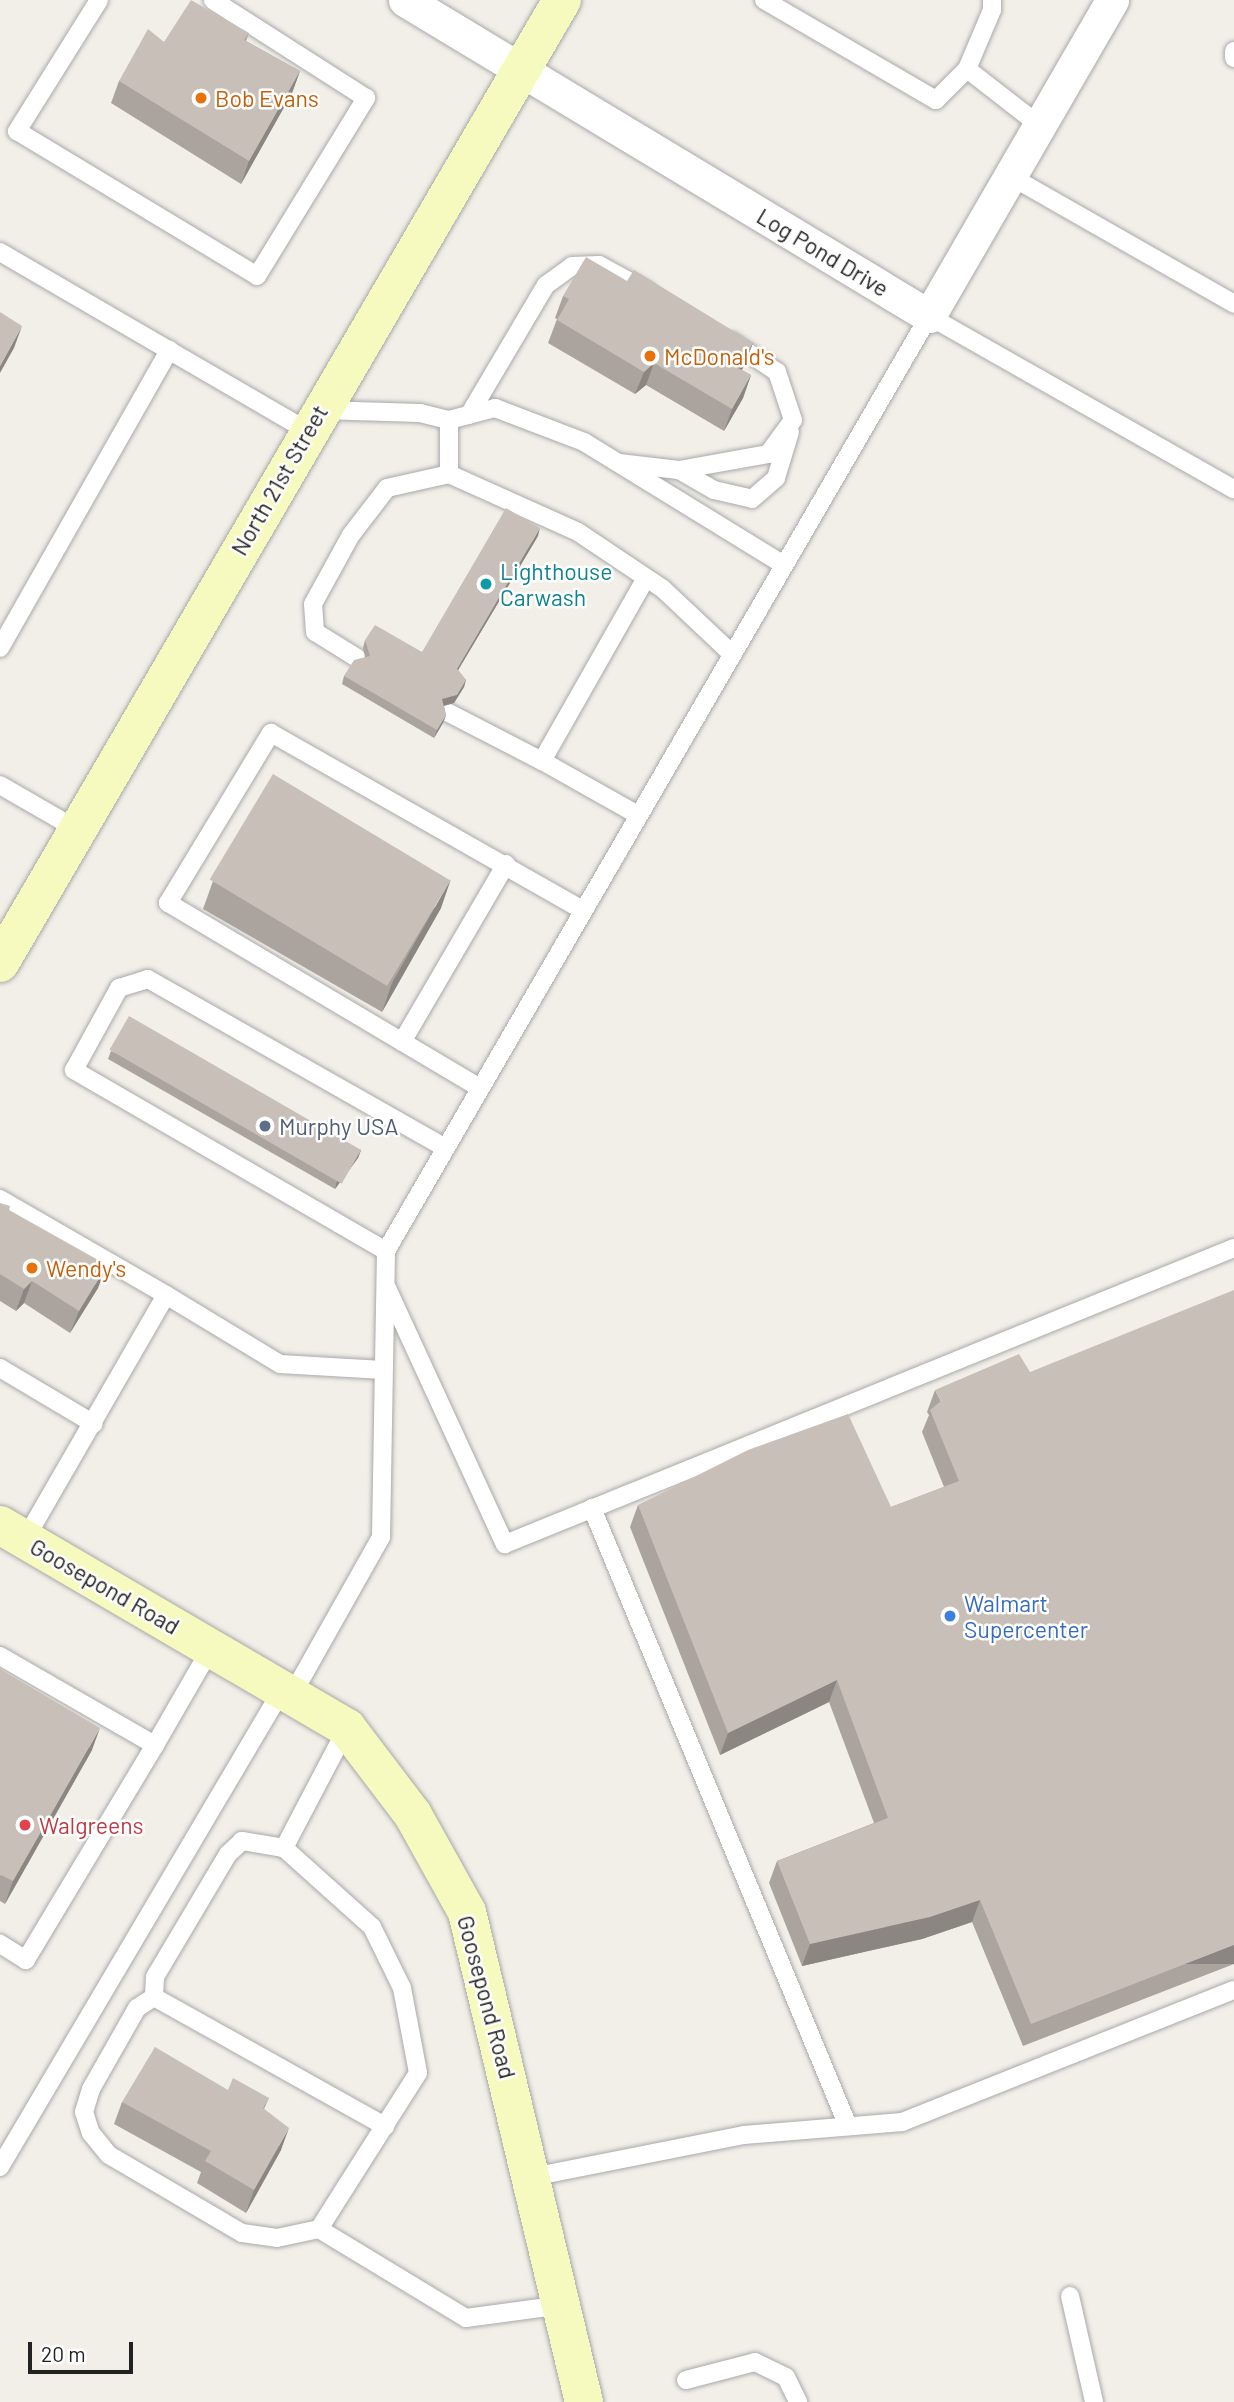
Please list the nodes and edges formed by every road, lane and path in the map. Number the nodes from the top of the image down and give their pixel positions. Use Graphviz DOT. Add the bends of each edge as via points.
graph roads {
  1 [pos="99,0"];
  2 [pos="212,0"];
  3 [pos="405,0"];
  4 [pos="562,0"];
  5 [pos="764,0"];
  6 [pos="992,0"];
  7 [pos="1112,0"];
  8 [pos="1234,51"];
  9 [pos="1234,58"];
  10 [pos="521,69"];
  11 [pos="967,69"];
  12 [pos="1039,125"];
  13 [pos="1010,176"];
  14 [pos="0,252"];
  15 [pos="660,298"];
  16 [pos="1234,304"];
  17 [pos="929,316"];
  18 [pos="719,333"];
  19 [pos="169,350"];
  20 [pos="469,415"];
  21 [pos="315,420"];
  22 [pos="449,420"];
  23 [pos="791,427"];
  24 [pos="619,463"];
  25 [pos="679,470"];
  26 [pos="449,474"];
  27 [pos="1234,489"];
  28 [pos="784,565"];
  29 [pos="646,578"];
  30 [pos="0,648"];
  31 [pos="732,654"];
  32 [pos="357,658"];
  33 [pos="449,713"];
  34 [pos="542,761"];
  35 [pos="0,785"];
  36 [pos="638,815"];
  37 [pos="78,830"];
  38 [pos="506,864"];
  39 [pos="583,910"];
  40 [pos="0,963"];
  41 [pos="402,1042"];
  42 [pos="480,1088"];
  43 [pos="445,1148"];
  44 [pos="0,1199"];
  45 [pos="1234,1248"];
  46 [pos="386,1251"];
  47 [pos="385,1283"];
  48 [pos="166,1295"];
  49 [pos="0,1368"];
  50 [pos="383,1370"];
  51 [pos="94,1424"];
  52 [pos="592,1508"];
  53 [pos="12,1532"];
  54 [pos="211,1648"];
  55 [pos="0,1656"];
  56 [pos="287,1692"];
  57 [pos="347,1728"];
  58 [pos="155,1745"];
  59 [pos="284,1848"];
  60 [pos="0,1944"];
  61 [pos="1234,1990"];
  62 [pos="154,1997"];
  63 [pos="385,2126"];
  64 [pos="848,2126"];
  65 [pos="0,2167"];
  66 [pos="532,2177"];
  67 [pos="319,2229"];
  68 [pos="1070,2295"];
  69 [pos="562,2305"];
  70 [pos="686,2380"];
  71 [pos="584,2402"];
  72 [pos="798,2402"];
  73 [pos="1094,2402"];
  1 -- 2 [label="lane" via="18,131 257,276 366,99"];
  3 -- 10 [label="street, Log Pond Drive"];
  4 -- 10 [label="main road, North 21st Street"];
  5 -- 11 [label="lane" via="936,100"];
  6 -- 11 [label="lane"];
  7 -- 12 [label="street"];
  8 -- 9 [label="lane"];
  10 -- 17 [label="street, Log Pond Drive"];
  10 -- 21 [label="main road, North 21st Street"];
  11 -- 12 [label="lane"];
  12 -- 13 [label="street"];
  13 -- 16 [label="lane"];
  13 -- 17 [label="street"];
  14 -- 19 [label="lane"];
  15 -- 20 [label="lane" via="599,265 572,266 546,285"];
  17 -- 27 [label="lane"];
  17 -- 28 [label="lane"];
  18 -- 23 [label="lane" via="777,372 793,420"];
  19 -- 21 [label="lane"];
  19 -- 30 [label="lane"];
  20 -- 22 [label="lane"];
  20 -- 24 [label="lane" via="495,408 584,442"];
  21 -- 22 [label="lane" via="420,413"];
  21 -- 37 [label="main road, North 21st Street"];
  22 -- 26 [label="lane"];
  23 -- 25 [label="lane" via="768,454"];
  23 -- 25 [label="lane" via="776,478 752,499 714,490"];
  24 -- 25 [label="lane"];
  24 -- 28 [label="lane"];
  26 -- 29 [label="lane" via="578,532"];
  26 -- 32 [label="lane" via="387,488 351,535 313,604 315,632"];
  28 -- 31 [label="lane"];
  29 -- 31 [label="lane"];
  29 -- 34 [label="lane"];
  31 -- 36 [label="lane"];
  33 -- 34 [label="lane"];
  34 -- 36 [label="lane"];
  35 -- 37 [label="lane"];
  36 -- 39 [label="lane"];
  37 -- 40 [label="main road, North 21st Street"];
  38 -- 39 [label="lane"];
  38 -- 41 [label="lane"];
  38 -- 41 [label="lane" via="271,733 168,903"];
  39 -- 42 [label="lane"];
  41 -- 42 [label="lane"];
  42 -- 43 [label="lane"];
  43 -- 46 [label="lane"];
  43 -- 46 [label="lane" via="148,979 119,988 74,1070"];
  44 -- 48 [label="lane"];
  45 -- 52 [label="lane"];
  46 -- 47 [label="lane"];
  47 -- 50 [label="lane"];
  47 -- 52 [label="lane" via="505,1544"];
  48 -- 50 [label="lane" via="280,1364"];
  48 -- 51 [label="lane"];
  49 -- 51 [label="lane"];
  50 -- 56 [label="lane" via="381,1537"];
  51 -- 53 [label="lane"];
  52 -- 64 [label="lane"];
  53 -- 54 [label="main road, Goosepond Road"];
  54 -- 56 [label="main road, Goosepond Road"];
  54 -- 58 [label="lane"];
  55 -- 58 [label="lane"];
  56 -- 57 [label="main road, Goosepond Road"];
  56 -- 65 [label="lane"];
  57 -- 59 [label="lane"];
  57 -- 66 [label="main road, Goosepond Road" via="413,1815 467,1912"];
  58 -- 60 [label="lane" via="26,1960"];
  59 -- 62 [label="lane" via="242,1841 228,1854 155,1977"];
  59 -- 63 [label="lane" via="372,1927 402,1988 418,2073"];
  61 -- 64 [label="lane" via="902,2122"];
  62 -- 63 [label="lane"];
  62 -- 67 [label="lane" via="137,2008 91,2089 84,2112 91,2133 109,2155 242,2233 277,2238"];
  63 -- 67 [label="lane"];
  64 -- 66 [label="lane" via="744,2135"];
  66 -- 69 [label="main road, Goosepond Road"];
  67 -- 69 [label="lane" via="466,2318"];
  68 -- 73 [label="lane"];
  69 -- 71 [label="main road, Goosepond Road"];
  70 -- 72 [label="lane" via="755,2362 786,2377"];
}
